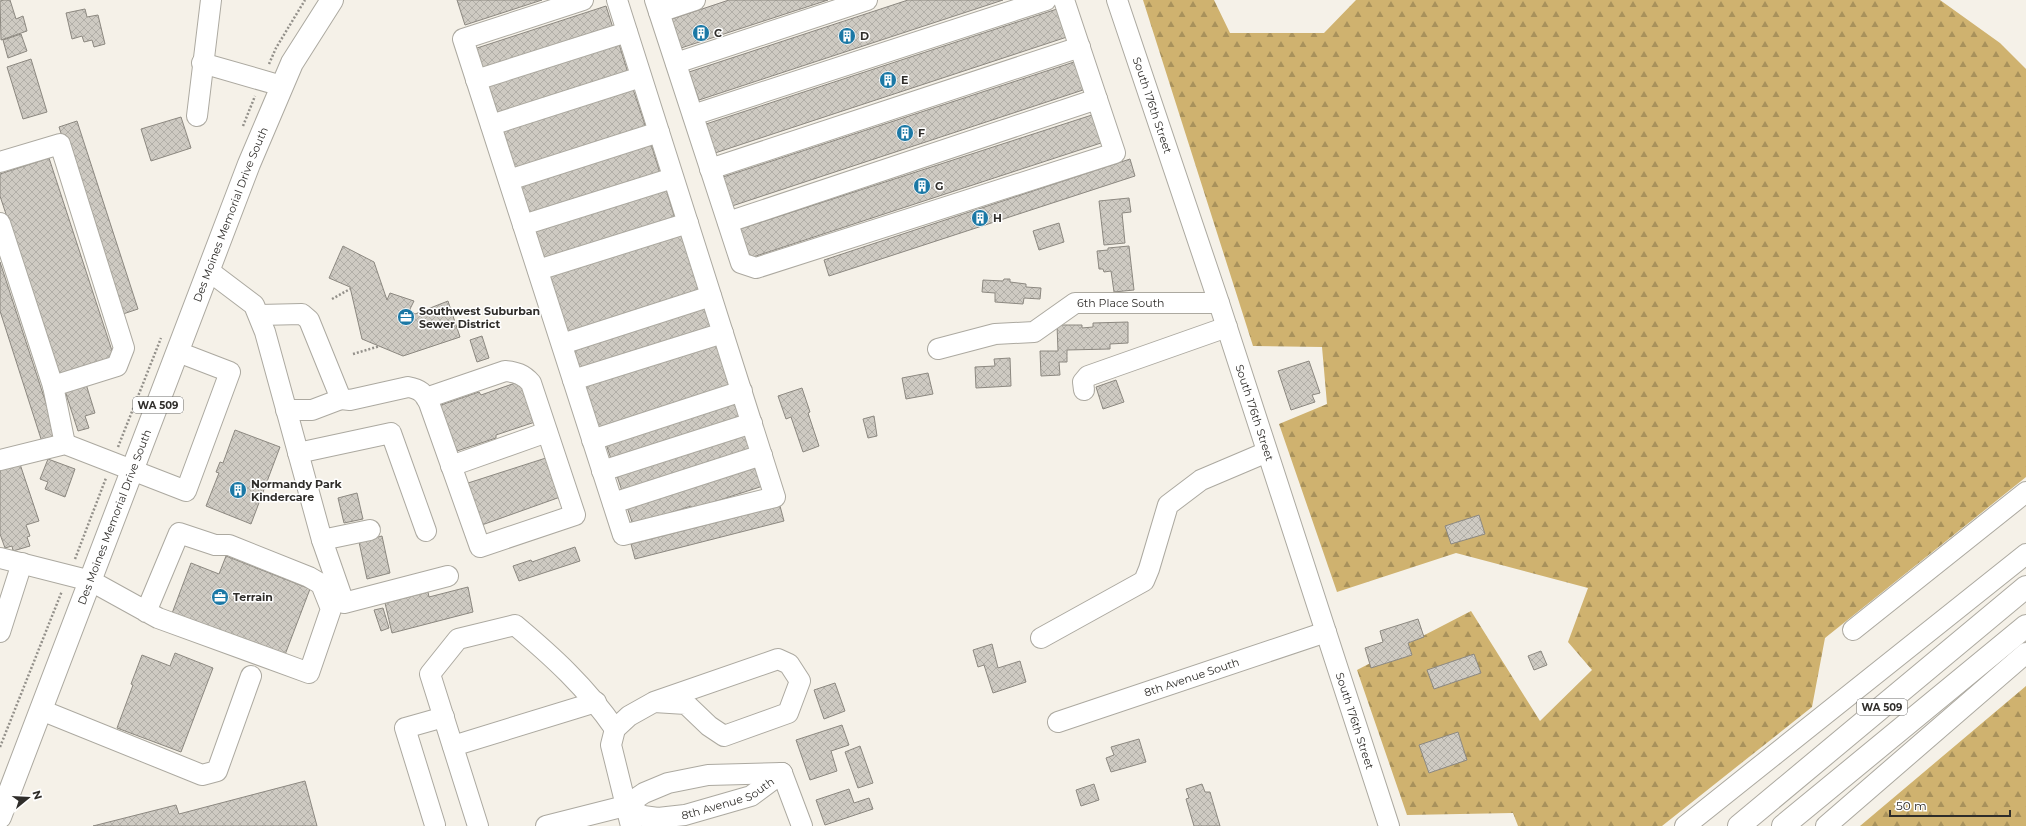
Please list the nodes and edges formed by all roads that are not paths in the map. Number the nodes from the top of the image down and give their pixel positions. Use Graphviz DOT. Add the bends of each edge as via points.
graph roads {
  1 [pos="211,0"];
  2 [pos="332,0"];
  3 [pos="583,0"];
  4 [pos="617,0"];
  5 [pos="695,0"];
  6 [pos="867,0"];
  7 [pos="1046,0"];
  8 [pos="1064,0"];
  9 [pos="1117,0"];
  10 [pos="657,6"];
  11 [pos="627,32"];
  12 [pos="1080,47"];
  13 [pos="676,63"];
  14 [pos="202,64"];
  15 [pos="641,77"];
  16 [pos="476,80"];
  17 [pos="282,86"];
  18 [pos="1097,99"];
  19 [pos="693,115"];
  20 [pos="197,116"];
  21 [pos="491,125"];
  22 [pos="659,132"];
  23 [pos="0,162"];
  24 [pos="710,169"];
  25 [pos="673,178"];
  26 [pos="509,180"];
  27 [pos="728,222"];
  28 [pos="0,223"];
  29 [pos="688,223"];
  30 [pos="523,226"];
  31 [pos="538,270"];
  32 [pos="209,271"];
  33 [pos="711,296"];
  34 [pos="1219,303"];
  35 [pos="259,315"];
  36 [pos="1226,327"];
  37 [pos="723,333"];
  38 [pos="562,344"];
  39 [pos="938,349"];
  40 [pos="178,352"];
  41 [pos="573,380"];
  42 [pos="53,386"];
  43 [pos="1084,390"];
  44 [pos="742,391"];
  45 [pos="426,398"];
  46 [pos="340,399"];
  47 [pos="286,410"];
  48 [pos="752,424"];
  49 [pos="547,432"];
  50 [pos="592,440"];
  51 [pos="65,444"];
  52 [pos="1267,452"];
  53 [pos="298,453"];
  54 [pos="762,455"];
  55 [pos="0,460"];
  56 [pos="451,466"];
  57 [pos="132,472"];
  58 [pos="602,472"];
  59 [pos="2026,492"];
  60 [pos="613,503"];
  61 [pos="370,530"];
  62 [pos="426,531"];
  63 [pos="322,540"];
  64 [pos="2026,554"];
  65 [pos="0,558"];
  66 [pos="22,563"];
  67 [pos="448,576"];
  68 [pos="90,581"];
  69 [pos="2026,587"];
  70 [pos="146,612"];
  71 [pos="2026,626"];
  72 [pos="1853,630"];
  73 [pos="0,632"];
  74 [pos="1326,632"];
  75 [pos="1041,638"];
  76 [pos="2026,653"];
  77 [pos="251,676"];
  78 [pos="596,702"];
  79 [pos="654,702"];
  80 [pos="41,710"];
  81 [pos="444,717"];
  82 [pos="1058,722"];
  83 [pos="615,729"];
  84 [pos="453,746"];
  85 [pos="782,773"];
  86 [pos="625,806"];
  87 [pos="0,817"];
  88 [pos="709,818"];
  89 [pos="435,825"];
  90 [pos="478,826"];
  91 [pos="546,826"];
  92 [pos="631,826"];
  93 [pos="802,826"];
  94 [pos="1388,826"];
  95 [pos="1685,826"];
  96 [pos="1739,826"];
  97 [pos="1783,826"];
  98 [pos="1826,826"];
  1 -- 14 [label="street"];
  2 -- 17 [label="main road, Des Moines Memorial Drive South / WA 509" via="292,63"];
  3 -- 16 [label="street" via="463,39"];
  4 -- 11 [label="street"];
  5 -- 10 [label="street"];
  6 -- 13 [label="street"];
  7 -- 19 [label="street"];
  8 -- 12 [label="street"];
  9 -- 34 [label="street, South 176th Street"];
  10 -- 13 [label="street"];
  11 -- 15 [label="street"];
  11 -- 16 [label="street"];
  12 -- 18 [label="street"];
  12 -- 24 [label="street"];
  13 -- 19 [label="street"];
  14 -- 17 [label="street"];
  14 -- 20 [label="street"];
  15 -- 21 [label="street"];
  15 -- 22 [label="street"];
  16 -- 21 [label="street"];
  17 -- 32 [label="main road, Des Moines Memorial Drive South / WA 509"];
  18 -- 27 [label="street"];
  18 -- 27 [label="street" via="1115,153 756,268 741,263"];
  19 -- 24 [label="street"];
  21 -- 26 [label="street"];
  22 -- 25 [label="street"];
  22 -- 26 [label="street"];
  23 -- 42 [label="street" via="60,144 124,348 117,366"];
  24 -- 27 [label="street"];
  25 -- 29 [label="street"];
  25 -- 30 [label="street"];
  26 -- 30 [label="street"];
  28 -- 42 [label="street"];
  29 -- 31 [label="street"];
  29 -- 33 [label="street"];
  30 -- 31 [label="street"];
  31 -- 38 [label="street"];
  32 -- 35 [label="street" via="254,305"];
  32 -- 40 [label="main road, Des Moines Memorial Drive South / WA 509"];
  33 -- 37 [label="street"];
  33 -- 38 [label="street"];
  34 -- 36 [label="street, South 176th Street"];
  34 -- 39 [label="street, 6th Place South" via="1075,303 1034,332 995,334"];
  35 -- 46 [label="street" via="302,314 309,320"];
  35 -- 47 [label="street"];
  36 -- 43 [label="street" via="1088,376 1083,382"];
  36 -- 52 [label="street, South 176th Street"];
  37 -- 41 [label="street"];
  37 -- 44 [label="street"];
  38 -- 41 [label="street"];
  40 -- 57 [label="main road, Des Moines Memorial Drive South / WA 509"];
  40 -- 57 [label="street" via="230,372 186,491"];
  41 -- 50 [label="street"];
  42 -- 51 [label="street"];
  44 -- 48 [label="street"];
  44 -- 50 [label="street"];
  45 -- 46 [label="street" via="417,388 408,387 350,400"];
  45 -- 49 [label="street" via="505,371 518,373 531,383"];
  45 -- 56 [label="street"];
  46 -- 47 [label="street" via="312,410"];
  47 -- 53 [label="street"];
  48 -- 54 [label="street"];
  48 -- 58 [label="street"];
  49 -- 56 [label="street"];
  49 -- 56 [label="street" via="575,515 480,547"];
  50 -- 58 [label="street"];
  51 -- 55 [label="street"];
  51 -- 57 [label="street"];
  52 -- 74 [label="street, South 176th Street"];
  52 -- 75 [label="street" via="1201,480 1168,505 1144,581"];
  53 -- 62 [label="street" via="391,433"];
  53 -- 63 [label="street"];
  54 -- 60 [label="street"];
  54 -- 60 [label="street" via="775,497 623,536"];
  57 -- 68 [label="main road, Des Moines Memorial Drive South / WA 509"];
  58 -- 60 [label="street"];
  59 -- 72 [label="street"];
  61 -- 63 [label="street"];
  63 -- 67 [label="street" via="344,603"];
  64 -- 95 [label="street"];
  65 -- 66 [label="street"];
  66 -- 68 [label="street"];
  66 -- 73 [label="street"];
  68 -- 70 [label="street"];
  68 -- 80 [label="main road, Des Moines Memorial Drive South / WA 509"];
  69 -- 96 [label="main road, WA 509"];
  70 -- 70 [label="street" via="309,673 331,609 321,584 309,577 229,545 215,545 179,533"];
  71 -- 97 [label="main road, WA 509"];
  74 -- 82 [label="street, 8th Avenue South"];
  74 -- 94 [label="street, South 176th Street"];
  76 -- 98 [label="street"];
  77 -- 80 [label="street" via="217,771 202,775"];
  78 -- 81 [label="street" via="564,667 515,625 458,640 430,674"];
  78 -- 83 [label="street"];
  78 -- 84 [label="street"];
  79 -- 79 [label="street" via="778,659 790,664 800,681 788,714 724,736 709,726 686,704"];
  79 -- 83 [label="street" via="629,716"];
  80 -- 87 [label="main road, Des Moines Memorial Drive South / WA 509"];
  81 -- 84 [label="street"];
  81 -- 89 [label="street" via="405,728"];
  83 -- 86 [label="street" via="611,745"];
  84 -- 90 [label="street"];
  85 -- 86 [label="street, 8th Avenue South" via="708,775 668,783"];
  85 -- 88 [label="street, 8th Avenue South" via="751,796"];
  85 -- 93 [label="street, 8th Avenue South"];
  86 -- 88 [label="street, 8th Avenue South" via="643,816 658,818 685,815"];
  86 -- 91 [label="street, 8th Avenue South"];
  86 -- 92 [label="street"];
}
